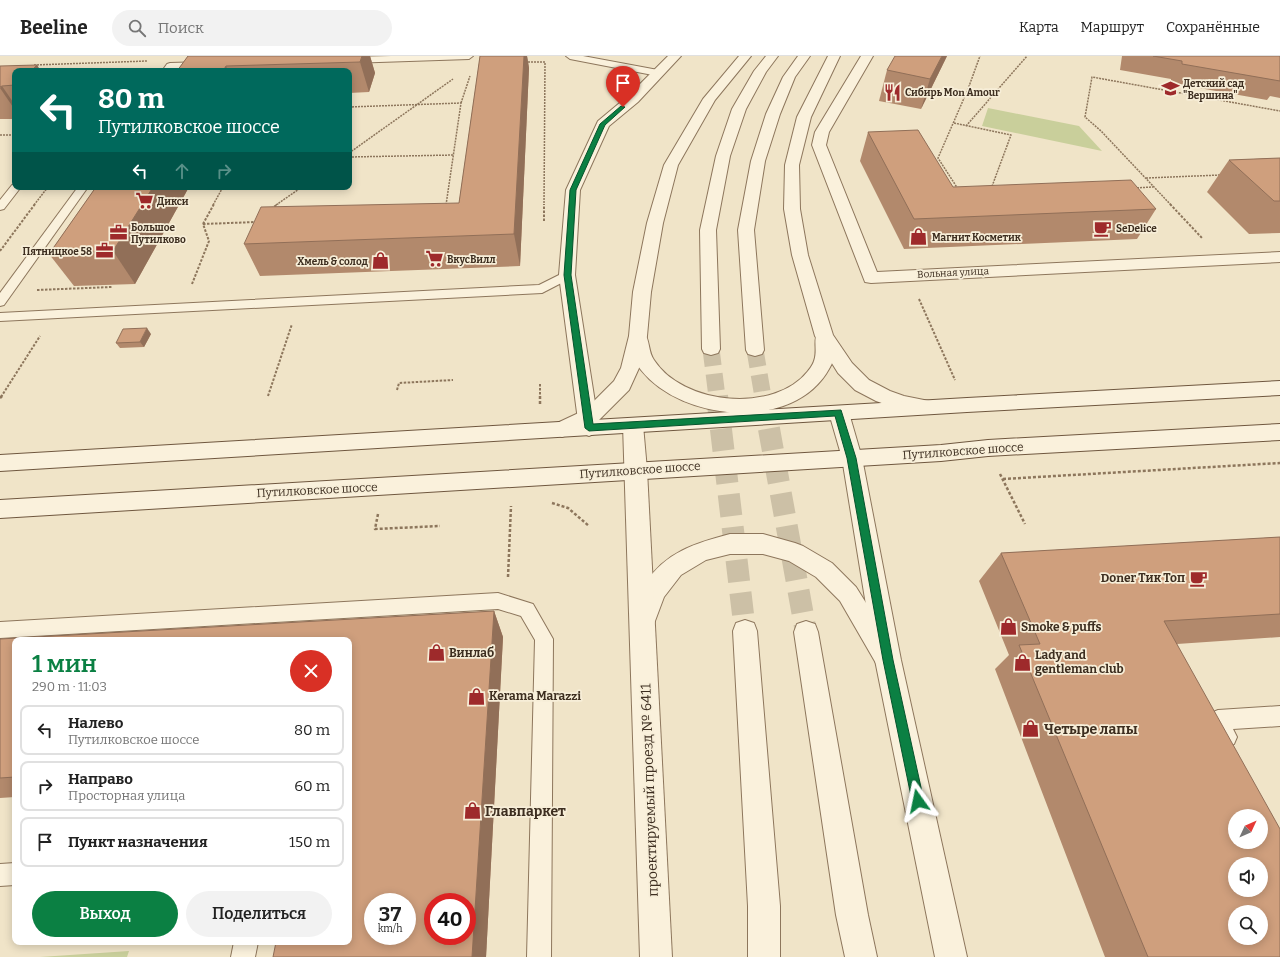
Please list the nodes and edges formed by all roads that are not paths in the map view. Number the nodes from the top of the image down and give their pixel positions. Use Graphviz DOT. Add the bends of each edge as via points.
graph roads {
  1 [pos="469,56"];
  2 [pos="570,56"];
  3 [pos="675,56"];
  4 [pos="745,56"];
  5 [pos="772,56"];
  6 [pos="804,56"];
  7 [pos="834,56"];
  8 [pos="867,56"];
  9 [pos="343,60"];
  10 [pos="217,64"];
  11 [pos="168,68"];
  12 [pos="658,73"];
  13 [pos="14,190"];
  14 [pos="80,190"];
  15 [pos="0,207"];
  16 [pos="1280,257"];
  17 [pos="568,275"];
  18 [pos="0,302"];
  19 [pos="0,316"];
  20 [pos="638,336"];
  21 [pos="824,336"];
  22 [pos="711,349"];
  23 [pos="755,350"];
  24 [pos="1280,388"];
  25 [pos="927,407"];
  26 [pos="838,412"];
  27 [pos="589,422"];
  28 [pos="633,425"];
  29 [pos="1280,432"];
  30 [pos="852,458"];
  31 [pos="0,463"];
  32 [pos="636,470"];
  33 [pos="0,509"];
  34 [pos="642,622"];
  35 [pos="0,630"];
  36 [pos="745,631"];
  37 [pos="806,632"];
  38 [pos="888,660"];
  39 [pos="1280,716"];
  40 [pos="1237,754"];
  41 [pos="12,874"];
  42 [pos="0,875"];
  43 [pos="245,945"];
  44 [pos="243,957"];
  45 [pos="539,957"];
  46 [pos="656,957"];
  47 [pos="764,957"];
  48 [pos="861,957"];
  49 [pos="951,957"];
  1 -- 9 [label="lane"];
  2 -- 12 [label="lane"];
  3 -- 12 [label="street"];
  4 -- 20 [label="street" via="709,99 671,165 655,223 642,292"];
  5 -- 22 [label="street" via="760,71 739,109 723,156 708,230"];
  6 -- 23 [label="street" via="789,77 773,114 758,161 746,230"];
  7 -- 21 [label="street" via="804,117 792,165 792,209 800,255"];
  8 -- 16 [label="street, Вольная улица" via="822,132 819,145 872,278"];
  10 -- 11 [label="lane"];
  12 -- 17 [label="street" via="633,99 603,124 573,190"];
  13 -- 15 [label="lane"];
  14 -- 18 [label="lane"];
  17 -- 19 [label="lane" via="542,289"];
  17 -- 27 [label="street"];
  20 -- 21 [label="street" via="640,351 646,364 671,387 697,399 728,406 769,403 803,388 815,377 822,365 826,352"];
  20 -- 27 [label="street" via="630,368 622,385"];
  21 -- 25 [label="street" via="845,368 862,384 901,403"];
  24 -- 25 [label="street"];
  25 -- 26 [label="street"];
  26 -- 28 [label="street"];
  26 -- 30 [label="street, проектируемый проезд № 6411"];
  27 -- 28 [label="street"];
  27 -- 31 [label="street" via="562,429"];
  28 -- 32 [label="street, проектируемый проезд № 6411"];
  29 -- 30 [label="street, Путилковское шоссе"];
  30 -- 32 [label="street, Путилковское шоссе"];
  30 -- 38 [label="street, проектируемый проезд № 6411"];
  32 -- 33 [label="street, Путилковское шоссе"];
  32 -- 34 [label="street, проектируемый проезд № 6411"];
  34 -- 38 [label="street, проектируемый проезд № 6411" via="654,591 673,568 700,552 730,544 763,544 795,553 824,570 848,594"];
  34 -- 46 [label="street, проектируемый проезд № 6411"];
  35 -- 45 [label="lane" via="498,601 527,610 544,639"];
  36 -- 47 [label="street" via="764,906"];
  37 -- 48 [label="street"];
  38 -- 49 [label="street, проектируемый проезд № 6411"];
  39 -- 40 [label="lane" via="1218,720"];
  41 -- 42 [label="lane"];
  43 -- 44 [label="lane"];
}
